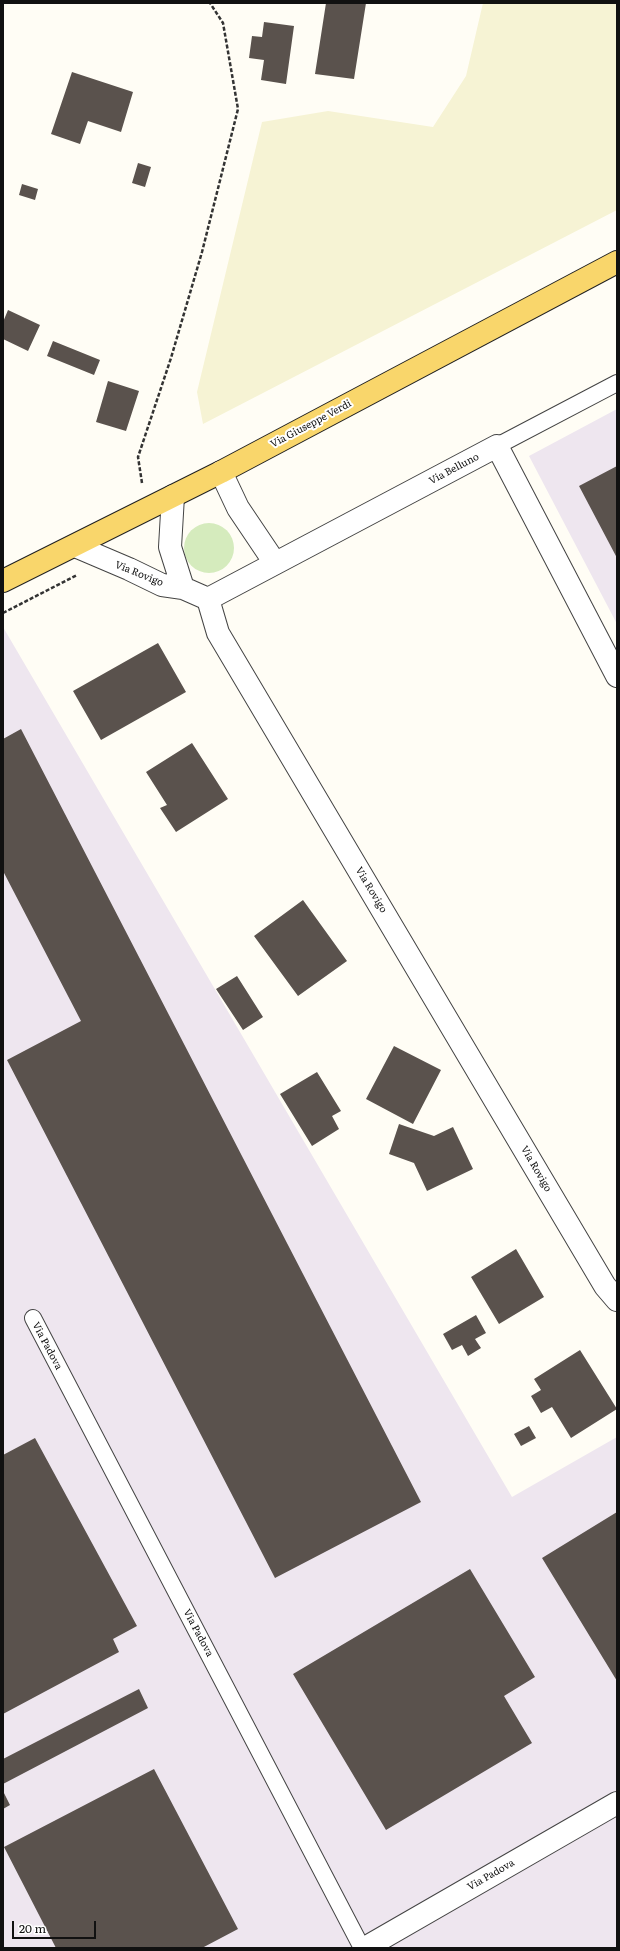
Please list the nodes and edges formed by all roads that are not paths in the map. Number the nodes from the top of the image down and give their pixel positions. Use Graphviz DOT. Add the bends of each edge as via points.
graph roads {
  1 [pos="617,262"];
  2 [pos="617,383"];
  3 [pos="497,446"];
  4 [pos="221,472"];
  5 [pos="173,496"];
  6 [pos="74,546"];
  7 [pos="275,563"];
  8 [pos="3,581"];
  9 [pos="183,588"];
  10 [pos="208,598"];
  11 [pos="617,676"];
  12 [pos="617,1300"];
  13 [pos="33,1318"];
  14 [pos="617,1803"];
  15 [pos="364,1948"];
  1 -- 4 [label="main road, Via Giuseppe Verdi"];
  2 -- 3 [label="lane"];
  3 -- 7 [label="street, Via Belluno"];
  3 -- 11 [label="street"];
  4 -- 5 [label="main road, Via Giuseppe Verdi"];
  4 -- 7 [label="street" via="238,508"];
  5 -- 6 [label="main road, Via Giuseppe Verdi"];
  5 -- 9 [label="street" via="170,547"];
  6 -- 8 [label="main road, Via Giuseppe Verdi"];
  6 -- 9 [label="street, Via Rovigo" via="162,585"];
  7 -- 10 [label="street, Via Belluno"];
  9 -- 10 [label="street, Via Rovigo"];
  10 -- 12 [label="street, Via Rovigo" via="218,633 605,1286"];
  13 -- 15 [label="lane, Via Padova"];
  14 -- 15 [label="street, Via Padova"];
}
